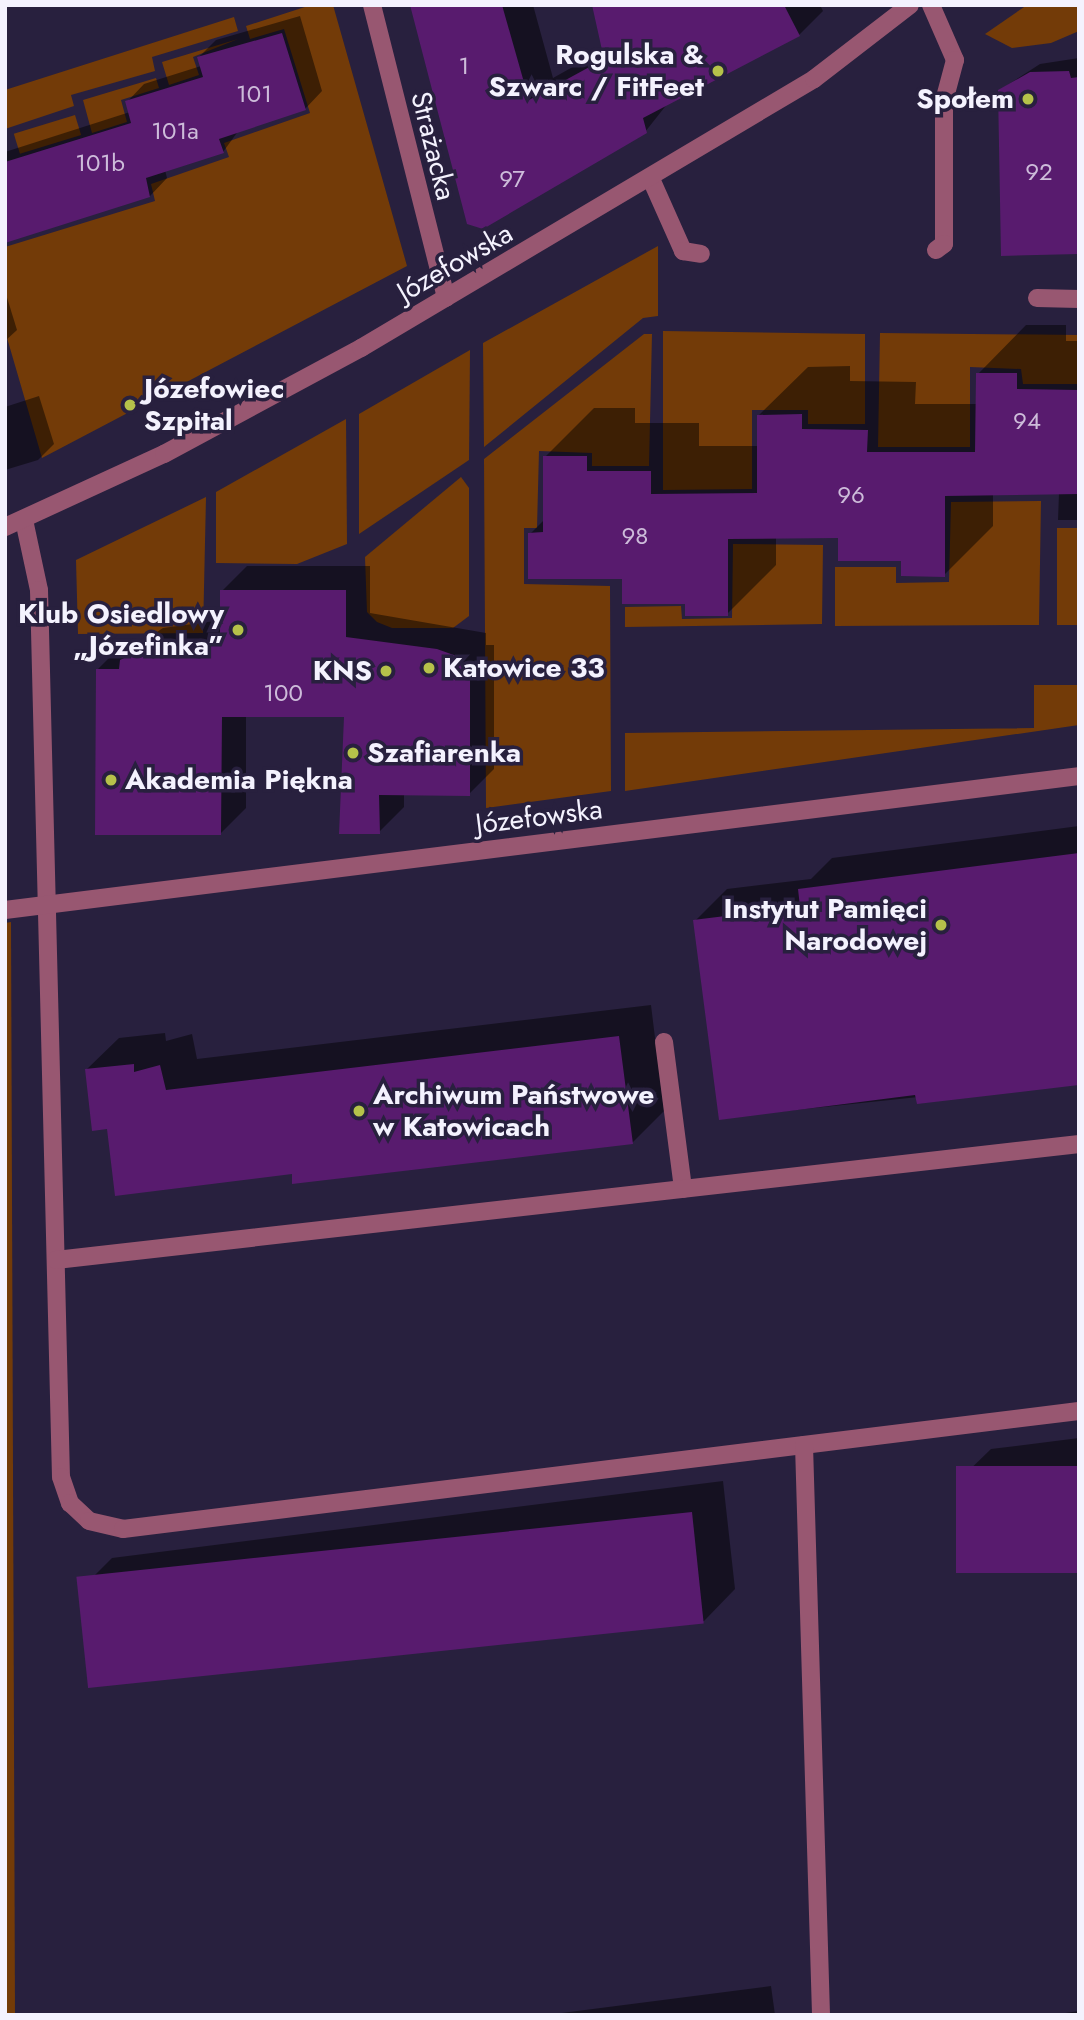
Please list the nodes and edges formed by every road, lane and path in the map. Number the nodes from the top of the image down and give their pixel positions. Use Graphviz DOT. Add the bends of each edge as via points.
graph roads {
  1 [pos="372,5"];
  2 [pos="910,5"];
  3 [pos="932,5"];
  4 [pos="651,179"];
  5 [pos="936,250"];
  6 [pos="701,254"];
  7 [pos="446,298"];
  8 [pos="1037,298"];
  9 [pos="1079,299"];
  10 [pos="24,520"];
  11 [pos="5,527"];
  12 [pos="1079,776"];
  13 [pos="48,904"];
  14 [pos="5,910"];
  15 [pos="664,1042"];
  16 [pos="1079,1144"];
  17 [pos="683,1189"];
  18 [pos="56,1260"];
  19 [pos="1079,1411"];
  20 [pos="804,1445"];
  21 [pos="821,2015"];
  1 -- 7 [label="street, Strażacka"];
  2 -- 4 [label="street, Józefowska" via="814,79"];
  3 -- 5 [label="street" via="955,60 944,101 944,244"];
  4 -- 6 [label="street" via="683,251"];
  4 -- 7 [label="street, Józefowska"];
  7 -- 10 [label="street, Józefowska" via="164,454"];
  8 -- 9 [label="street"];
  10 -- 11 [label="street, Józefowska"];
  10 -- 13 [label="street" via="38,590"];
  12 -- 13 [label="street, Józefowska"];
  13 -- 14 [label="street, Józefowska"];
  13 -- 18 [label="street"];
  15 -- 17 [label="street"];
  16 -- 17 [label="street"];
  17 -- 18 [label="street"];
  18 -- 20 [label="street" via="61,1477 70,1503 89,1521 123,1529"];
  19 -- 20 [label="street"];
  20 -- 21 [label="street"];
}
